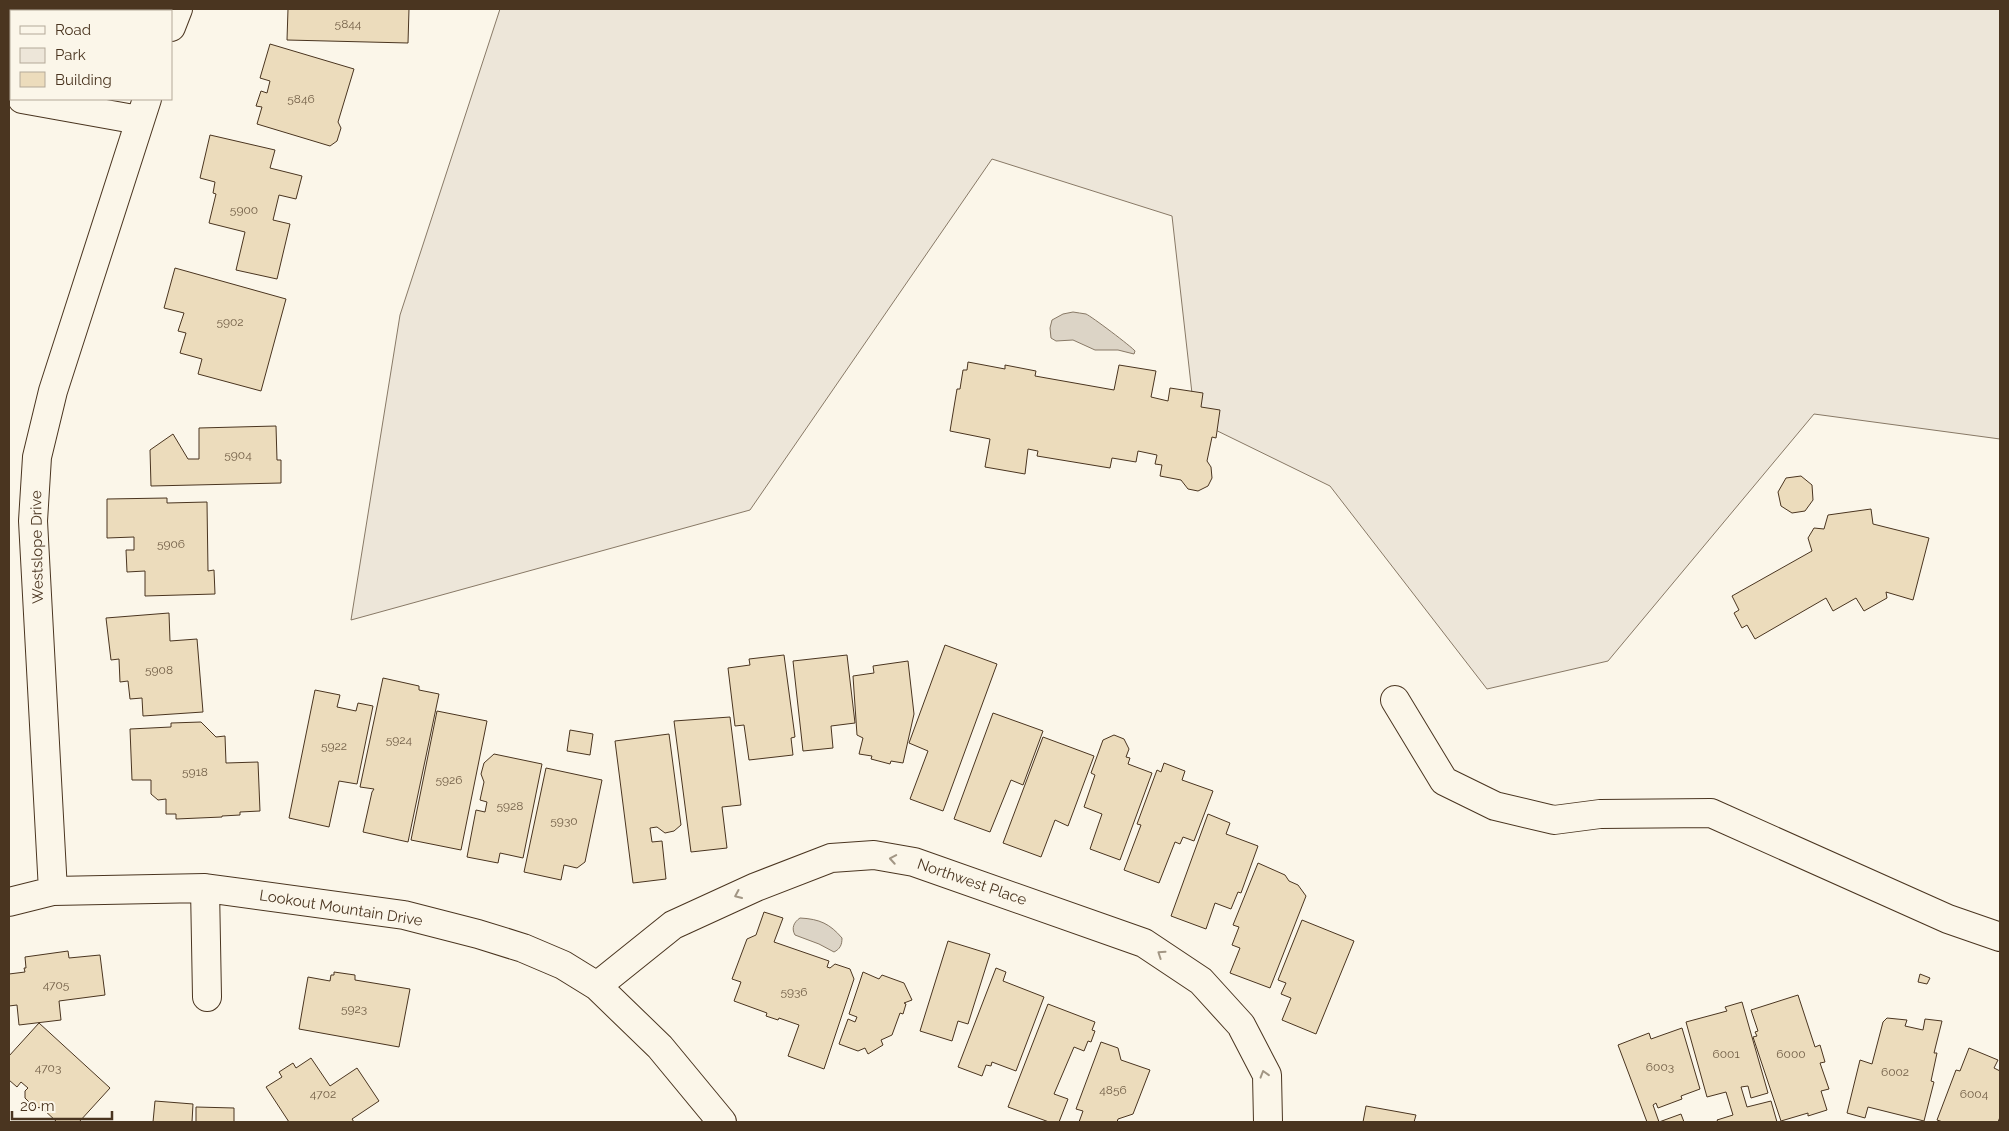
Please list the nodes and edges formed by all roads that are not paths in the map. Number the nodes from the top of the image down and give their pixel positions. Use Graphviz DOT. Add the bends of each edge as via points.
graph roads {
  1 [pos="178,9"];
  2 [pos="172,24"];
  3 [pos="34,100"];
  4 [pos="143,109"];
  5 [pos="1395,700"];
  6 [pos="205,888"];
  7 [pos="53,891"];
  8 [pos="9,902"];
  9 [pos="2000,937"];
  10 [pos="597,986"];
  11 [pos="207,997"];
  12 [pos="722,1122"];
  13 [pos="1268,1122"];
  1 -- 2 [label="street"];
  3 -- 4 [label="street"];
  4 -- 7 [label="street, Westslope Drive" via="53,391 37,457 33,521"];
  5 -- 9 [label="street" via="1444,781 1495,806 1554,820 1600,814 1711,813 1948,919"];
  6 -- 7 [label="street, Lookout Mountain Drive"];
  6 -- 10 [label="street, Lookout Mountain Drive" via="404,915 523,948 563,965"];
  6 -- 11 [label="street"];
  7 -- 8 [label="street, Lookout Mountain Drive"];
  10 -- 12 [label="street, Lookout Mountain Drive" via="660,1047"];
  13 -- 10 [label="street, Northwest Place, one-way" via="1266,1075 1241,1025 1201,981 1144,943 914,862 874,855 831,858 673,925"];
}
